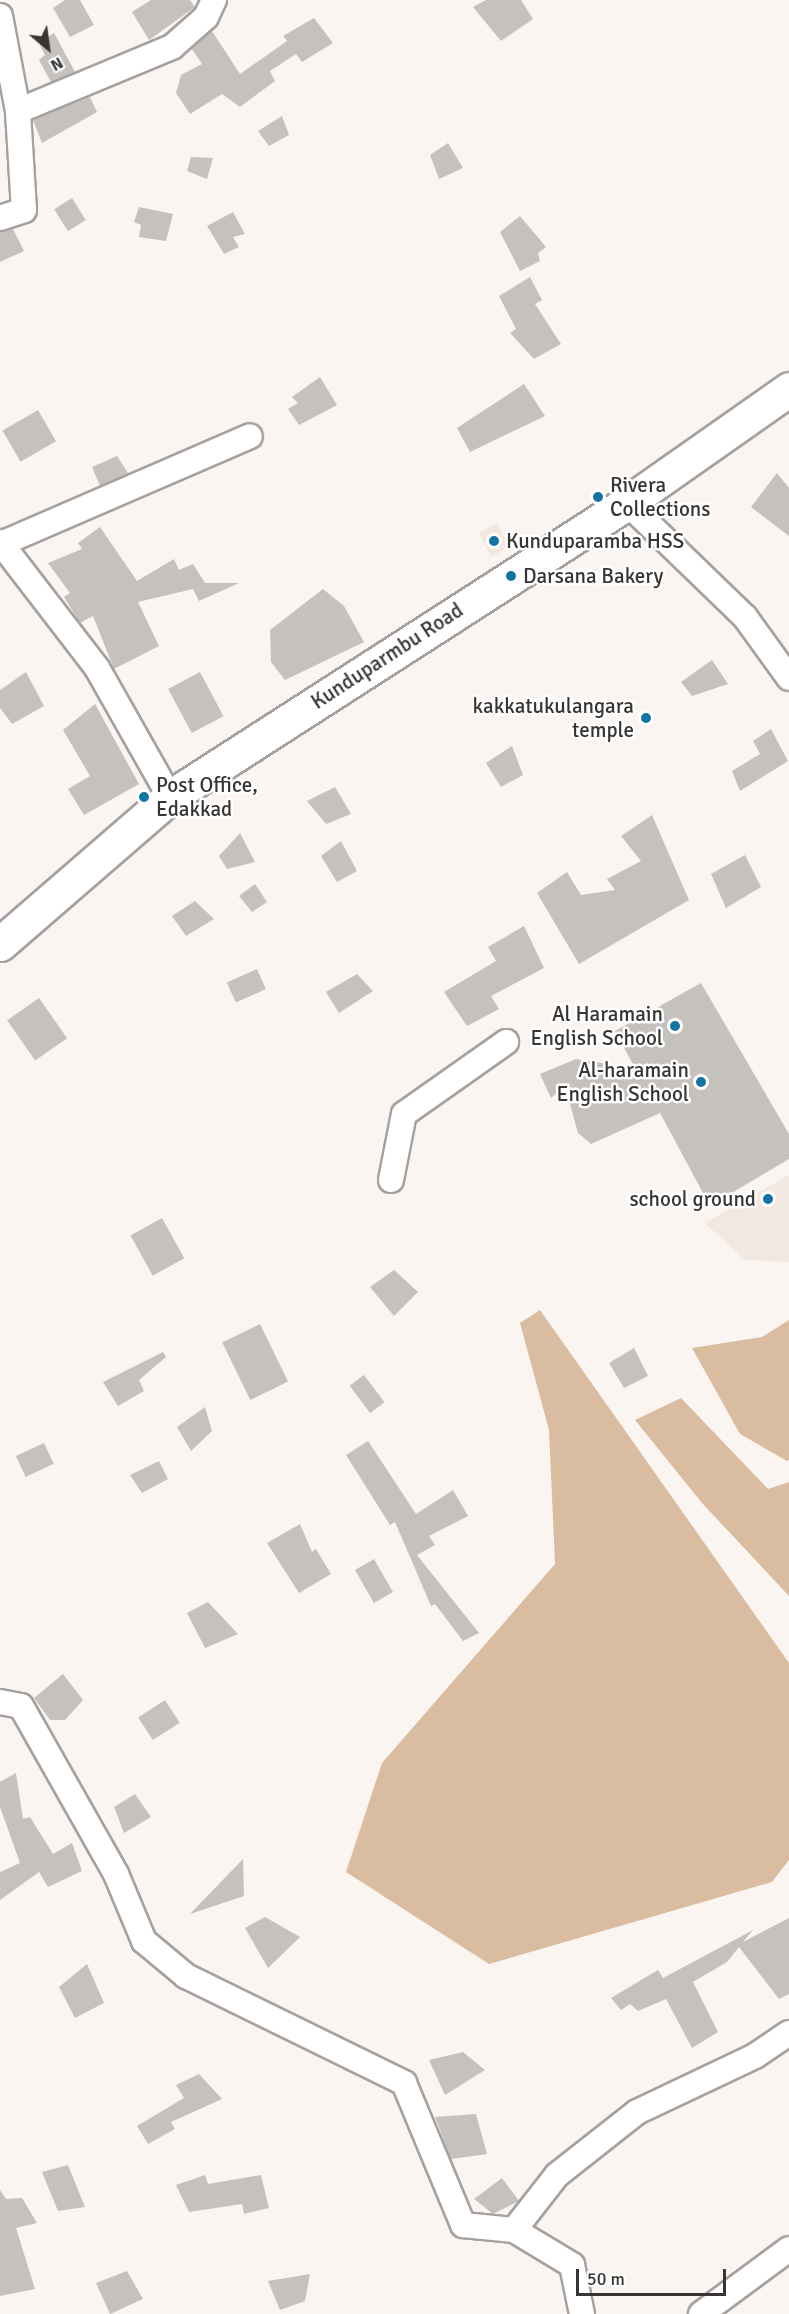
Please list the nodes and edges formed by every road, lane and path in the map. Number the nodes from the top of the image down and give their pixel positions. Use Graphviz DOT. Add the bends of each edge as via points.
graph roads {
  1 [pos="214,0"];
  2 [pos="0,15"];
  3 [pos="18,111"];
  4 [pos="0,218"];
  5 [pos="789,389"];
  6 [pos="250,436"];
  7 [pos="627,503"];
  8 [pos="1,543"];
  9 [pos="789,678"];
  10 [pos="170,797"];
  11 [pos="0,944"];
  12 [pos="506,1042"];
  13 [pos="391,1180"];
  14 [pos="0,1702"];
  15 [pos="789,2032"];
  16 [pos="514,2230"];
  17 [pos="789,2249"];
  18 [pos="582,2314"];
  19 [pos="701,2314"];
  1 -- 3 [label="street" via="206,17 172,47"];
  2 -- 3 [label="street"];
  3 -- 4 [label="street" via="24,210"];
  5 -- 7 [label="main road, Kunduparmbu Road"];
  6 -- 8 [label="street"];
  7 -- 9 [label="street" via="745,617"];
  7 -- 10 [label="main road, Kunduparmbu Road"];
  8 -- 10 [label="street" via="97,668"];
  10 -- 11 [label="main road, Kunduparmbu Road"];
  12 -- 13 [label="street" via="404,1114"];
  14 -- 16 [label="street" via="21,1706 116,1874 144,1941 186,1977 404,2083 463,2225"];
  15 -- 16 [label="street" via="755,2056 637,2112 557,2175"];
  16 -- 18 [label="street" via="572,2265"];
  17 -- 19 [label="street"];
}
